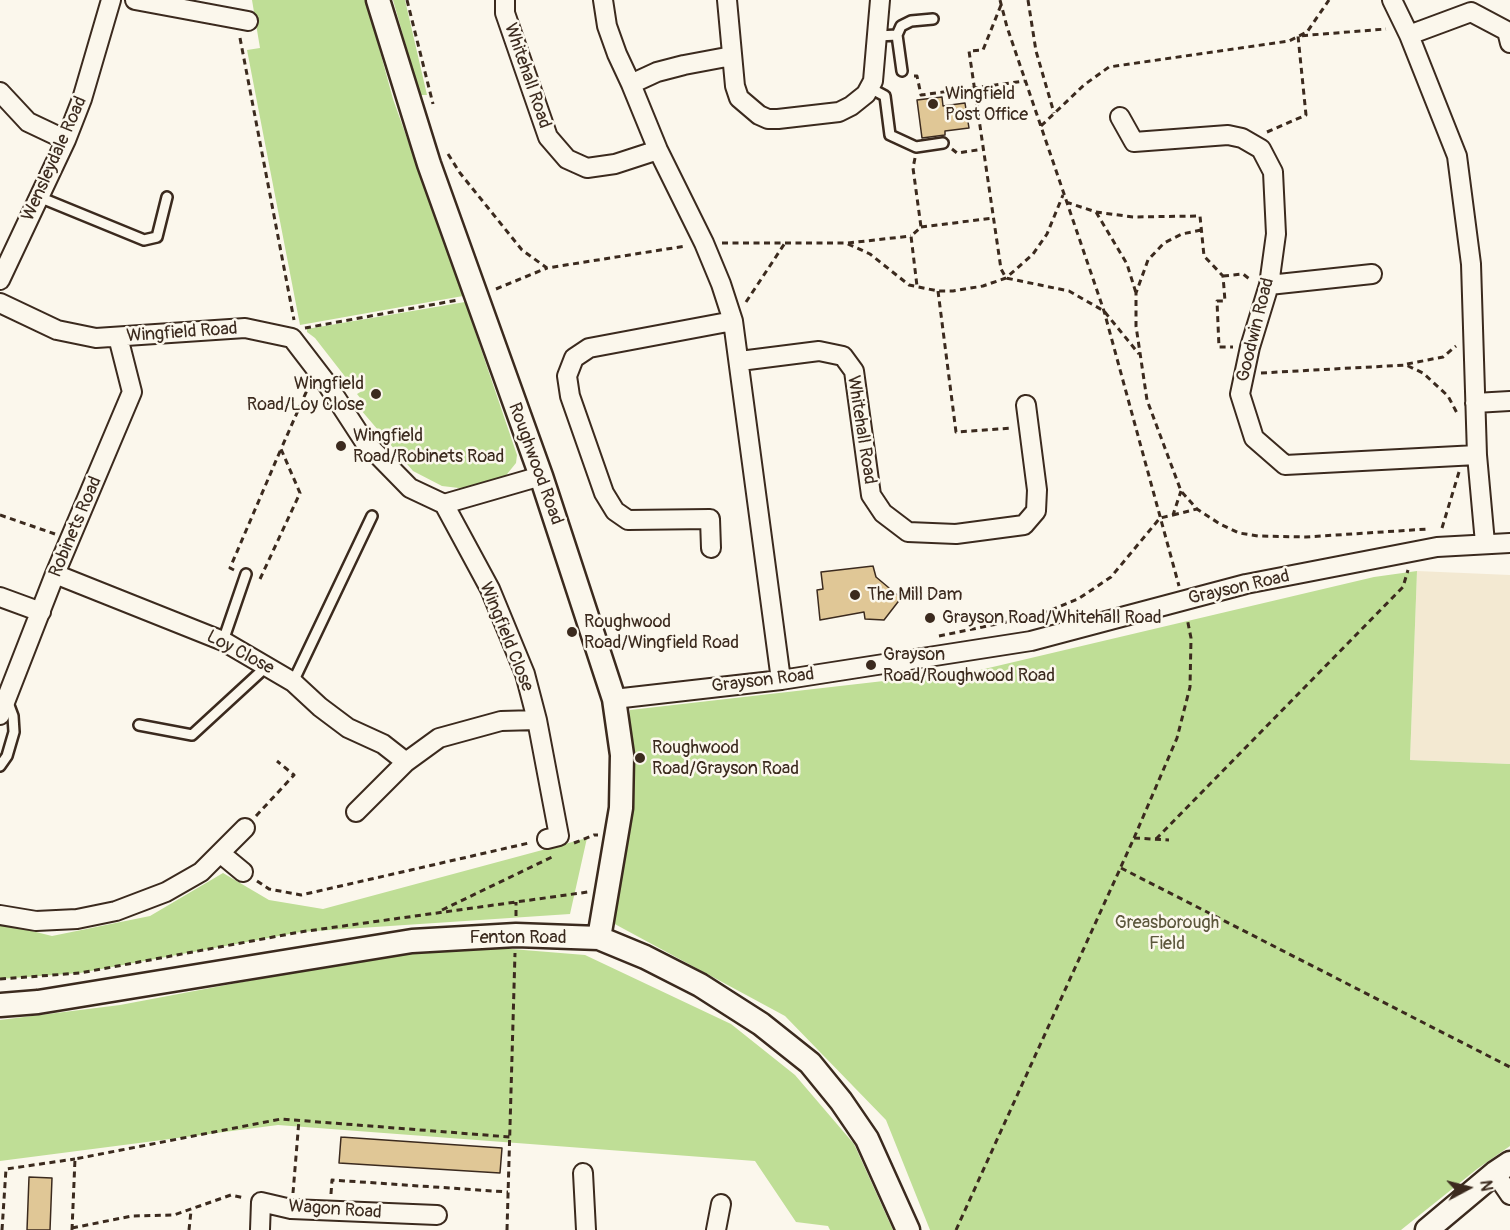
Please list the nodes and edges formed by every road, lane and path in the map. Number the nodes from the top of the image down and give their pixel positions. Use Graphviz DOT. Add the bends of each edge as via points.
graph roads {
  1 [pos="111,0"];
  2 [pos="135,0"];
  3 [pos="378,0"];
  4 [pos="505,0"];
  5 [pos="603,0"];
  6 [pos="726,0"];
  7 [pos="880,0"];
  8 [pos="1028,0"];
  9 [pos="1329,0"];
  10 [pos="1392,0"];
  11 [pos="1001,4"];
  12 [pos="933,19"];
  13 [pos="248,21"];
  14 [pos="1407,31"];
  15 [pos="232,32"];
  16 [pos="897,35"];
  17 [pos="878,36"];
  18 [pos="1298,36"];
  19 [pos="1510,43"];
  20 [pos="732,56"];
  21 [pos="904,74"];
  22 [pos="1025,81"];
  23 [pos="631,84"];
  24 [pos="870,88"];
  25 [pos="975,88"];
  26 [pos="0,92"];
  27 [pos="1054,113"];
  28 [pos="1120,117"];
  29 [pos="1041,126"];
  30 [pos="66,140"];
  31 [pos="1246,141"];
  32 [pos="944,143"];
  33 [pos="916,147"];
  34 [pos="658,150"];
  35 [pos="984,150"];
  36 [pos="39,197"];
  37 [pos="167,197"];
  38 [pos="1066,202"];
  39 [pos="1096,212"];
  40 [pos="994,218"];
  41 [pos="921,227"];
  42 [pos="912,236"];
  43 [pos="785,243"];
  44 [pos="846,243"];
  45 [pos="547,268"];
  46 [pos="1372,274"];
  47 [pos="1223,276"];
  48 [pos="0,280"];
  49 [pos="1269,285"];
  50 [pos="917,286"];
  51 [pos="938,291"];
  52 [pos="1136,293"];
  53 [pos="476,297"];
  54 [pos="0,303"];
  55 [pos="733,321"];
  56 [pos="1473,327"];
  57 [pos="118,337"];
  58 [pos="1250,347"];
  59 [pos="1140,355"];
  60 [pos="740,361"];
  61 [pos="1406,364"];
  62 [pos="316,370"];
  63 [pos="1244,374"];
  64 [pos="1510,401"];
  65 [pos="1475,404"];
  66 [pos="1026,405"];
  67 [pos="1458,414"];
  68 [pos="1029,426"];
  69 [pos="281,449"];
  70 [pos="1470,455"];
  71 [pos="541,476"];
  72 [pos="1181,491"];
  73 [pos="444,504"];
  74 [pos="1197,509"];
  75 [pos="0,515"];
  76 [pos="1173,515"];
  77 [pos="372,516"];
  78 [pos="1442,528"];
  79 [pos="70,540"];
  80 [pos="1485,543"];
  81 [pos="1510,543"];
  82 [pos="711,548"];
  83 [pos="1414,551"];
  84 [pos="55,574"];
  85 [pos="246,574"];
  86 [pos="0,597"];
  87 [pos="41,612"];
  88 [pos="223,640"];
  89 [pos="930,640"];
  90 [pos="267,666"];
  91 [pos="781,680"];
  92 [pos="293,682"];
  93 [pos="614,699"];
  94 [pos="4,708"];
  95 [pos="537,720"];
  96 [pos="139,725"];
  97 [pos="277,761"];
  98 [pos="406,762"];
  99 [pos="0,766"];
  100 [pos="356,812"];
  101 [pos="245,828"];
  102 [pos="617,838"];
  103 [pos="1134,838"];
  104 [pos="1156,839"];
  105 [pos="1169,840"];
  106 [pos="556,842"];
  107 [pos="220,853"];
  108 [pos="1120,868"];
  109 [pos="243,872"];
  110 [pos="608,894"];
  111 [pos="516,901"];
  112 [pos="438,912"];
  113 [pos="0,915"];
  114 [pos="516,918"];
  115 [pos="599,938"];
  116 [pos="515,952"];
  117 [pos="0,979"];
  118 [pos="0,1005"];
  119 [pos="1510,1067"];
  120 [pos="299,1120"];
  121 [pos="510,1137"];
  122 [pos="75,1159"];
  123 [pos="1502,1168"];
  124 [pos="583,1173"];
  125 [pos="332,1180"];
  126 [pos="508,1192"];
  127 [pos="1510,1195"];
  128 [pos="261,1202"];
  129 [pos="721,1204"];
  130 [pos="291,1209"];
  131 [pos="191,1210"];
  132 [pos="437,1215"];
  133 [pos="72,1229"];
  134 [pos="2,1230"];
  135 [pos="189,1230"];
  136 [pos="260,1230"];
  137 [pos="507,1230"];
  138 [pos="586,1230"];
  139 [pos="716,1230"];
  140 [pos="908,1230"];
  141 [pos="1428,1230"];
  1 -- 30 [label="street, Wensleydale Road"];
  2 -- 13 [label="street"];
  3 -- 53 [label="street, Roughwood Road"];
  4 -- 34 [label="street, Whitehall Road" via="505,13 548,137 567,159 587,168 615,164"];
  5 -- 23 [label="street" via="607,26"];
  6 -- 20 [label="street"];
  7 -- 17 [label="street"];
  8 -- 27 [label="path" via="1036,51"];
  9 -- 18 [label="path" via="1307,32"];
  10 -- 14 [label="street"];
  11 -- 25 [label="path" via="983,50 969,51"];
  12 -- 16 [label="lane" via="910,21 901,26"];
  14 -- 18 [label="path"];
  14 -- 19 [label="street" via="1472,12 1507,31"];
  14 -- 56 [label="street" via="1457,156 1471,264"];
  15 -- 53 [label="path" via="240,37 296,329"];
  16 -- 17 [label="lane"];
  16 -- 21 [label="lane"];
  17 -- 24 [label="street"];
  18 -- 27 [label="path" via="1289,41 1110,67"];
  18 -- 31 [label="path" via="1306,115"];
  20 -- 23 [label="street" via="657,72"];
  20 -- 24 [label="street" via="739,98 768,119 839,112 861,99"];
  21 -- 25 [label="path" via="917,76 921,95"];
  22 -- 25 [label="path"];
  23 -- 34 [label="street"];
  24 -- 33 [label="lane" via="885,96 890,135"];
  25 -- 35 [label="path"];
  26 -- 30 [label="street" via="28,122"];
  27 -- 29 [label="path"];
  28 -- 31 [label="street" via="1134,142 1228,135"];
  30 -- 36 [label="street, Wensleydale Road"];
  31 -- 49 [label="street, Goodwin Road" via="1261,149 1273,172 1276,234"];
  32 -- 33 [label="lane"];
  32 -- 35 [label="path" via="957,153"];
  33 -- 41 [label="path" via="913,168"];
  34 -- 55 [label="street" via="704,243"];
  35 -- 40 [label="path"];
  36 -- 37 [label="lane" via="144,240 157,237"];
  36 -- 48 [label="street, Wensleydale Road"];
  38 -- 39 [label="path"];
  39 -- 47 [label="path" via="1133,217 1200,216 1204,256"];
  39 -- 52 [label="path" via="1127,264"];
  40 -- 41 [label="path"];
  40 -- 59 [label="path" via="1001,269 1006,278 1069,291 1104,311"];
  41 -- 42 [label="path"];
  42 -- 44 [label="path"];
  42 -- 50 [label="path"];
  43 -- 55 [label="path"];
  45 -- 53 [label="path"];
  46 -- 49 [label="street"];
  47 -- 49 [label="path" via="1243,274 1249,280"];
  47 -- 58 [label="path" via="1225,301 1217,301 1219,346"];
  49 -- 58 [label="street, Goodwin Road"];
  51 -- 68 [label="path" via="957,432"];
  53 -- 71 [label="street, Roughwood Road"];
  54 -- 57 [label="street, Wingfield Road" via="57,330 96,338"];
  55 -- 60 [label="street"];
  55 -- 82 [label="street" via="589,348 574,358 567,376 570,396 604,494 615,511 628,520 710,519"];
  56 -- 61 [label="path" via="1443,357"];
  56 -- 65 [label="street"];
  57 -- 62 [label="street, Wingfield Road" via="245,328 292,338"];
  57 -- 79 [label="street, Robinets Road" via="132,392"];
  58 -- 63 [label="street, Goodwin Road"];
  60 -- 68 [label="street, Whitehall Road" via="819,351 843,356 854,371 871,495 883,513 908,532 956,534 1024,525 1036,511"];
  60 -- 91 [label="street"];
  61 -- 63 [label="path"];
  61 -- 67 [label="path" via="1423,373 1448,396"];
  62 -- 69 [label="path"];
  62 -- 73 [label="street, Wingfield Road" via="364,441 410,488"];
  63 -- 70 [label="street, Goodwin Road" via="1240,394 1254,438 1285,465"];
  64 -- 65 [label="street"];
  65 -- 70 [label="street"];
  66 -- 68 [label="street, Whitehall Road"];
  69 -- 85 [label="path" via="230,568"];
  69 -- 85 [label="path" via="300,493 260,579"];
  70 -- 78 [label="path"];
  70 -- 80 [label="street"];
  71 -- 73 [label="street"];
  71 -- 93 [label="street, Roughwood Road"];
  72 -- 76 [label="path"];
  73 -- 95 [label="street, Wingfield Close" via="490,589 525,674"];
  74 -- 76 [label="path"];
  75 -- 79 [label="path"];
  76 -- 89 [label="path" via="1160,518 1111,577 1078,599 1036,616"];
  77 -- 92 [label="lane"];
  79 -- 84 [label="street, Robinets Road"];
  80 -- 81 [label="street, Grayson Road"];
  80 -- 83 [label="street, Grayson Road"];
  83 -- 91 [label="street, Grayson Road" via="1246,584 1031,641"];
  83 -- 104 [label="path" via="1403,587"];
  84 -- 87 [label="street, Robinets Road"];
  84 -- 88 [label="street, Loy Close"];
  85 -- 88 [label="lane"];
  86 -- 87 [label="street"];
  87 -- 94 [label="street, Robinets Road"];
  88 -- 90 [label="street, Loy Close"];
  90 -- 92 [label="street, Loy Close"];
  90 -- 96 [label="lane" via="192,735"];
  91 -- 93 [label="street, Grayson Road"];
  92 -- 98 [label="street, Loy Close" via="348,728 383,744"];
  93 -- 102 [label="street, Roughwood Road" via="622,755"];
  94 -- 99 [label="lane" via="14,716 14,732"];
  95 -- 98 [label="street" via="501,721 438,738"];
  95 -- 106 [label="street, Wingfield Close"];
  97 -- 101 [label="path" via="294,775"];
  98 -- 100 [label="street"];
  101 -- 107 [label="street"];
  102 -- 106 [label="path" via="594,834 570,845"];
  102 -- 110 [label="street, Roughwood Road"];
  103 -- 104 [label="path"];
  104 -- 105 [label="path"];
  106 -- 109 [label="path" via="301,895 269,889"];
  106 -- 112 [label="path"];
  107 -- 109 [label="street"];
  107 -- 113 [label="street" via="201,872 166,892 116,910 77,919 36,921"];
  108 -- 119 [label="path"];
  110 -- 111 [label="path" via="583,891"];
  110 -- 115 [label="street, Roughwood Road"];
  111 -- 112 [label="path"];
  111 -- 114 [label="path"];
  112 -- 117 [label="path" via="300,932 80,973"];
  115 -- 118 [label="street, Fenton Road" via="516,935 412,941"];
  115 -- 140 [label="street, Fenton Road" via="700,985 810,1063 867,1139"];
  116 -- 121 [label="path"];
  120 -- 121 [label="path"];
  120 -- 122 [label="path" via="281,1119"];
  120 -- 130 [label="path"];
  121 -- 126 [label="path"];
  122 -- 133 [label="path"];
  122 -- 134 [label="path" via="6,1169"];
  123 -- 127 [label="street"];
  123 -- 141 [label="street"];
  124 -- 138 [label="street"];
  125 -- 126 [label="path"];
  126 -- 137 [label="path"];
  128 -- 130 [label="street, Wagon Road"];
  128 -- 131 [label="path" via="231,1195"];
  128 -- 136 [label="street"];
  129 -- 139 [label="street"];
  130 -- 132 [label="street, Wagon Road"];
  131 -- 133 [label="path" via="174,1215 132,1216"];
  131 -- 135 [label="path"];
}
